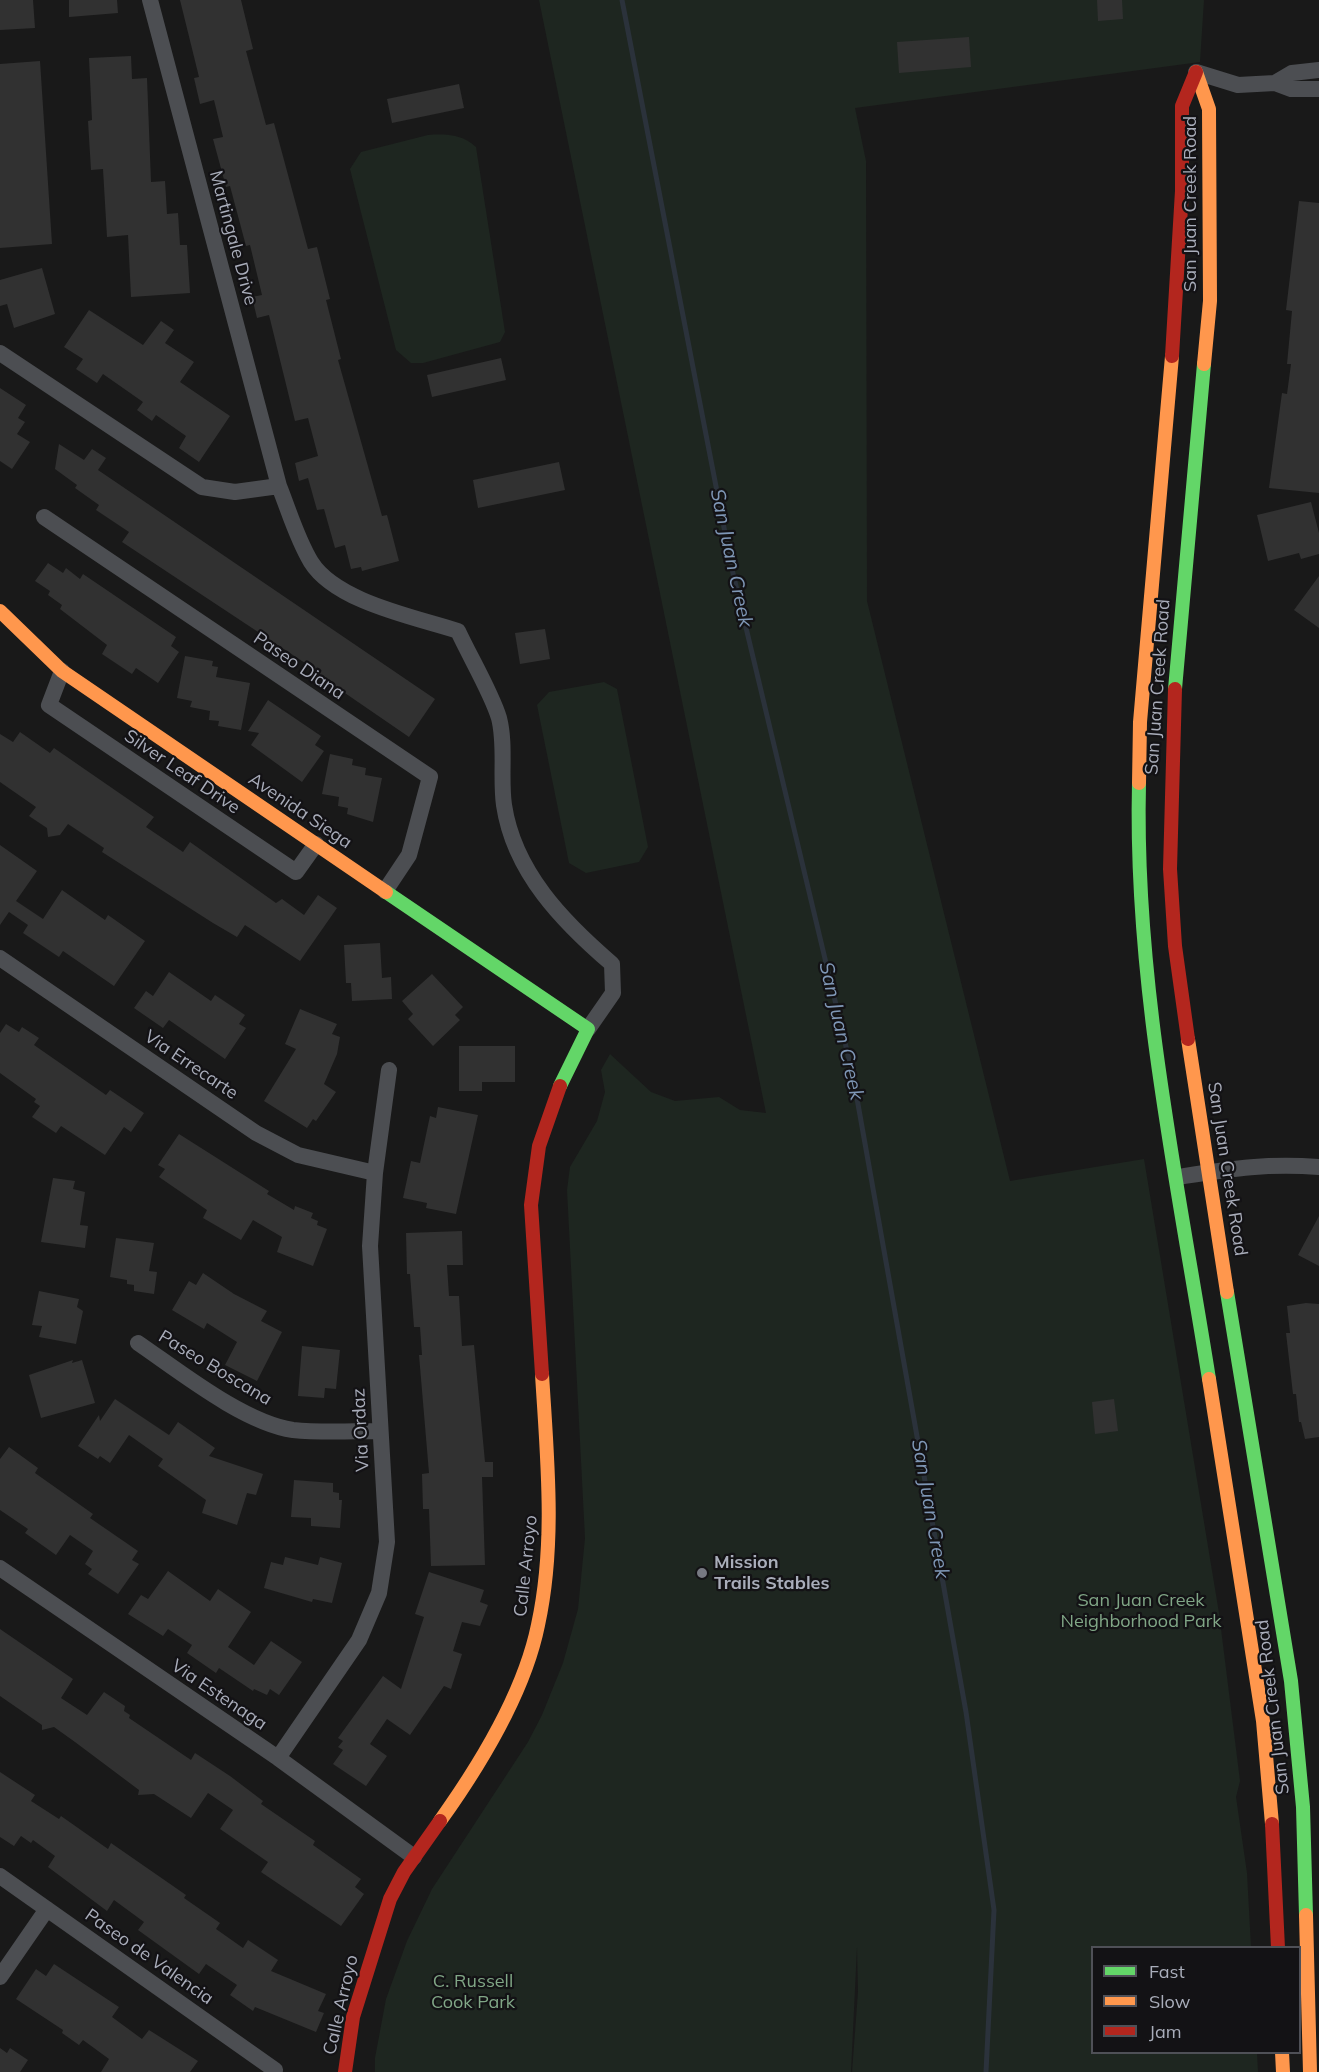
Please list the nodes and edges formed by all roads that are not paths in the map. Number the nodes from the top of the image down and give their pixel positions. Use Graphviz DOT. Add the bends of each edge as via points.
graph roads {
  1 [pos="150,0"];
  2 [pos="1196,72"];
  3 [pos="1319,79"];
  4 [pos="0,352"];
  5 [pos="279,486"];
  6 [pos="44,517"];
  7 [pos="0,611"];
  8 [pos="62,671"];
  9 [pos="316,844"];
  10 [pos="386,891"];
  11 [pos="0,958"];
  12 [pos="588,1029"];
  13 [pos="389,1070"];
  14 [pos="1319,1167"];
  15 [pos="375,1173"];
  16 [pos="1208,1173"];
  17 [pos="1178,1178"];
  18 [pos="138,1343"];
  19 [pos="380,1431"];
  20 [pos="0,1568"];
  21 [pos="278,1758"];
  22 [pos="414,1857"];
  23 [pos="0,1876"];
  24 [pos="47,1908"];
  25 [pos="1278,1946"];
  26 [pos="0,1977"];
  27 [pos="1282,2054"];
  28 [pos="274,2070"];
  29 [pos="345,2072"];
  30 [pos="1283,2072"];
  31 [pos="1310,2072"];
  1 -- 5 [label="street, Martingale Drive"];
  2 -- 3 [label="street" via="1238,85 1275,83 1291,89"];
  2 -- 16 [label="street, San Juan Creek Road" via="1209,109 1209,301 1177,645 1170,869 1175,946"];
  2 -- 17 [label="street, San Juan Creek Road" via="1182,106 1179,247 1140,722 1138,844 1147,984"];
  4 -- 5 [label="street" via="202,488 235,492"];
  5 -- 12 [label="street, Martingale Drive" via="312,564 337,587 368,602 458,631 499,718 504,806 521,859 546,899 583,940 612,964 613,993"];
  6 -- 10 [label="street, Paseo Diana" via="430,777 409,855"];
  7 -- 8 [label="street, Avenida Siega"];
  8 -- 9 [label="street, Avenida Siega"];
  8 -- 9 [label="street, Silver Leaf Drive" via="49,705 296,872"];
  9 -- 10 [label="street, Avenida Siega"];
  10 -- 12 [label="street, Avenida Siega"];
  11 -- 15 [label="street, Via Errecarte" via="256,1134 298,1155"];
  12 -- 22 [label="street, Calle Arroyo" via="560,1086 539,1146 531,1205 550,1506 548,1568 538,1627 516,1689 493,1737"];
  13 -- 15 [label="street, Via Ordaz"];
  14 -- 16 [label="street" via="1277,1164"];
  15 -- 19 [label="street, Via Ordaz" via="370,1246"];
  16 -- 17 [label="street"];
  16 -- 31 [label="street, San Juan Creek Road" via="1291,1681 1303,1807"];
  17 -- 25 [label="street, San Juan Creek Road" via="1263,1722"];
  18 -- 19 [label="street, Paseo Boscana" via="265,1422 292,1430"];
  19 -- 21 [label="street, Via Ordaz" via="387,1542 379,1593 358,1640"];
  20 -- 21 [label="street, Via Estenaga"];
  21 -- 22 [label="street, Via Estenaga"];
  22 -- 29 [label="street, Calle Arroyo" via="390,1899 368,1964 353,2017"];
  23 -- 24 [label="street, Paseo de Valencia"];
  24 -- 26 [label="street"];
  24 -- 28 [label="street, Paseo de Valencia"];
  27 -- 30 [label="street"];
}
